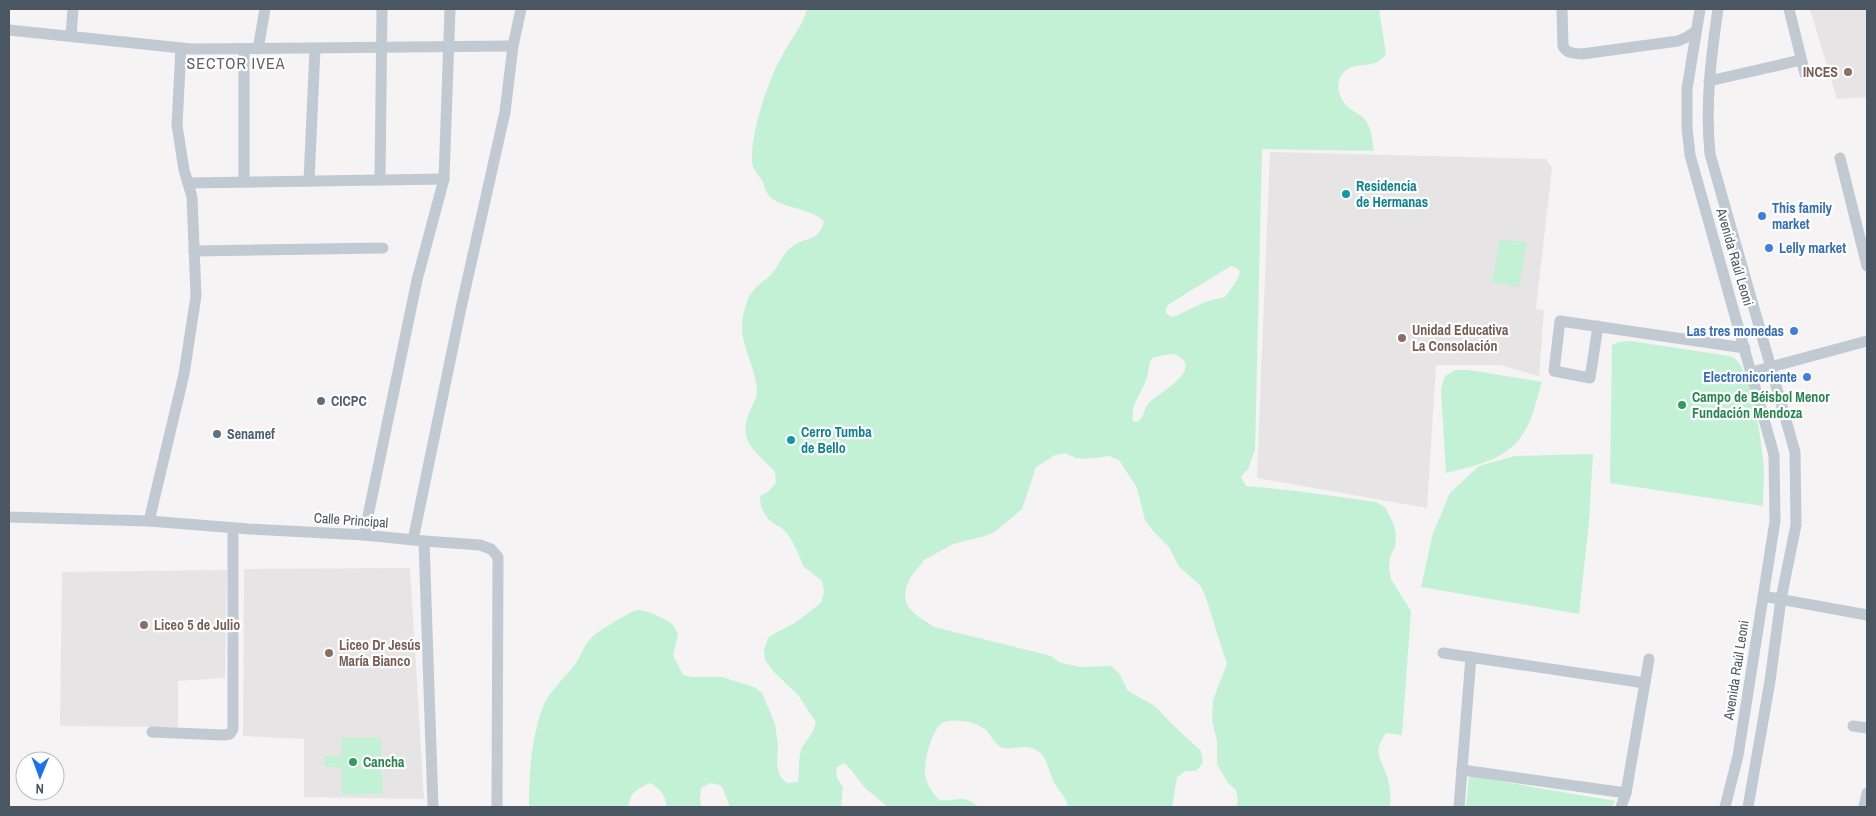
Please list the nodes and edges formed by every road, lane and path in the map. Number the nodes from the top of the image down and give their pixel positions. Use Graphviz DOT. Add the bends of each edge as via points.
graph roads {
  1 [pos="73,9"];
  2 [pos="265,9"];
  3 [pos="382,9"];
  4 [pos="450,9"];
  5 [pos="521,9"];
  6 [pos="1562,9"];
  7 [pos="1700,9"];
  8 [pos="1718,9"];
  9 [pos="1788,9"];
  10 [pos="9,30"];
  11 [pos="1696,31"];
  12 [pos="71,36"];
  13 [pos="514,46"];
  14 [pos="450,47"];
  15 [pos="181,48"];
  16 [pos="315,48"];
  17 [pos="381,48"];
  18 [pos="244,49"];
  19 [pos="258,49"];
  20 [pos="1801,60"];
  21 [pos="1805,74"];
  22 [pos="1709,80"];
  23 [pos="1711,158"];
  24 [pos="1840,158"];
  25 [pos="1692,162"];
  26 [pos="444,179"];
  27 [pos="380,180"];
  28 [pos="309,181"];
  29 [pos="244,182"];
  30 [pos="188,183"];
  31 [pos="1862,228"];
  32 [pos="384,248"];
  33 [pos="194,251"];
  34 [pos="1867,266"];
  35 [pos="1598,326"];
  36 [pos="1867,341"];
  37 [pos="1745,348"];
  38 [pos="1771,367"];
  39 [pos="1752,372"];
  40 [pos="9,517"];
  41 [pos="149,521"];
  42 [pos="233,528"];
  43 [pos="364,535"];
  44 [pos="419,541"];
  45 [pos="1763,596"];
  46 [pos="1782,599"];
  47 [pos="1867,615"];
  48 [pos="1443,653"];
  49 [pos="1471,657"];
  50 [pos="1649,659"];
  51 [pos="1645,682"];
  52 [pos="1853,726"];
  53 [pos="1867,728"];
  54 [pos="152,732"];
  55 [pos="1462,770"];
  56 [pos="1867,792"];
  57 [pos="1626,793"];
  58 [pos="433,807"];
  59 [pos="496,807"];
  60 [pos="1459,807"];
  61 [pos="1621,807"];
  62 [pos="1725,807"];
  63 [pos="1748,807"];
  64 [pos="1864,807"];
  1 -- 12 [label="street"];
  2 -- 19 [label="street"];
  3 -- 17 [label="street"];
  4 -- 14 [label="street"];
  5 -- 13 [label="street"];
  6 -- 11 [label="street" via="1563,46 1570,53 1678,41"];
  7 -- 11 [label="street, Avenida Raúl Leoni"];
  8 -- 22 [label="street, Avenida Raúl Leoni"];
  9 -- 20 [label="street"];
  10 -- 12 [label="street"];
  11 -- 25 [label="street, Avenida Raúl Leoni" via="1687,89 1687,128"];
  12 -- 15 [label="street"];
  13 -- 14 [label="street"];
  13 -- 44 [label="street" via="505,112 417,515"];
  14 -- 17 [label="street"];
  14 -- 26 [label="street"];
  15 -- 18 [label="street"];
  15 -- 30 [label="street" via="177,125"];
  16 -- 17 [label="street"];
  16 -- 19 [label="street"];
  16 -- 28 [label="street"];
  17 -- 27 [label="street"];
  18 -- 19 [label="street"];
  18 -- 29 [label="street"];
  20 -- 21 [label="street"];
  20 -- 22 [label="street"];
  22 -- 23 [label="street, Avenida Raúl Leoni" via="1707,126"];
  23 -- 25 [label="street"];
  23 -- 38 [label="street, Avenida Raúl Leoni"];
  24 -- 31 [label="street"];
  25 -- 37 [label="street, Avenida Raúl Leoni"];
  26 -- 27 [label="street"];
  26 -- 43 [label="street" via="417,280"];
  27 -- 28 [label="street"];
  28 -- 29 [label="street"];
  29 -- 30 [label="street"];
  30 -- 33 [label="street" via="192,197"];
  31 -- 34 [label="street"];
  32 -- 33 [label="street"];
  33 -- 41 [label="street" via="196,296 184,374"];
  35 -- 35 [label="street" via="1560,321 1554,371 1590,378"];
  35 -- 37 [label="street"];
  36 -- 38 [label="street"];
  37 -- 39 [label="street, Avenida Raúl Leoni"];
  38 -- 39 [label="street"];
  38 -- 46 [label="street, Avenida Raúl Leoni" via="1795,452 1796,525"];
  39 -- 45 [label="street, Avenida Raúl Leoni" via="1774,455 1775,521"];
  40 -- 41 [label="street, Calle Principal"];
  41 -- 42 [label="street, Calle Principal"];
  42 -- 43 [label="street, Calle Principal"];
  42 -- 54 [label="street" via="233,729 230,734 223,735"];
  43 -- 44 [label="street, Calle Principal"];
  44 -- 58 [label="street"];
  44 -- 59 [label="street, Calle Principal" via="480,545 491,549 498,557"];
  45 -- 46 [label="street"];
  45 -- 62 [label="street, Avenida Raúl Leoni" via="1738,756"];
  46 -- 47 [label="street"];
  46 -- 63 [label="street, Avenida Raúl Leoni"];
  48 -- 49 [label="street"];
  49 -- 51 [label="street"];
  49 -- 55 [label="street"];
  50 -- 51 [label="street"];
  51 -- 57 [label="street"];
  52 -- 53 [label="street"];
  55 -- 57 [label="street"];
  55 -- 60 [label="street"];
  56 -- 64 [label="street"];
  57 -- 61 [label="street"];
}
